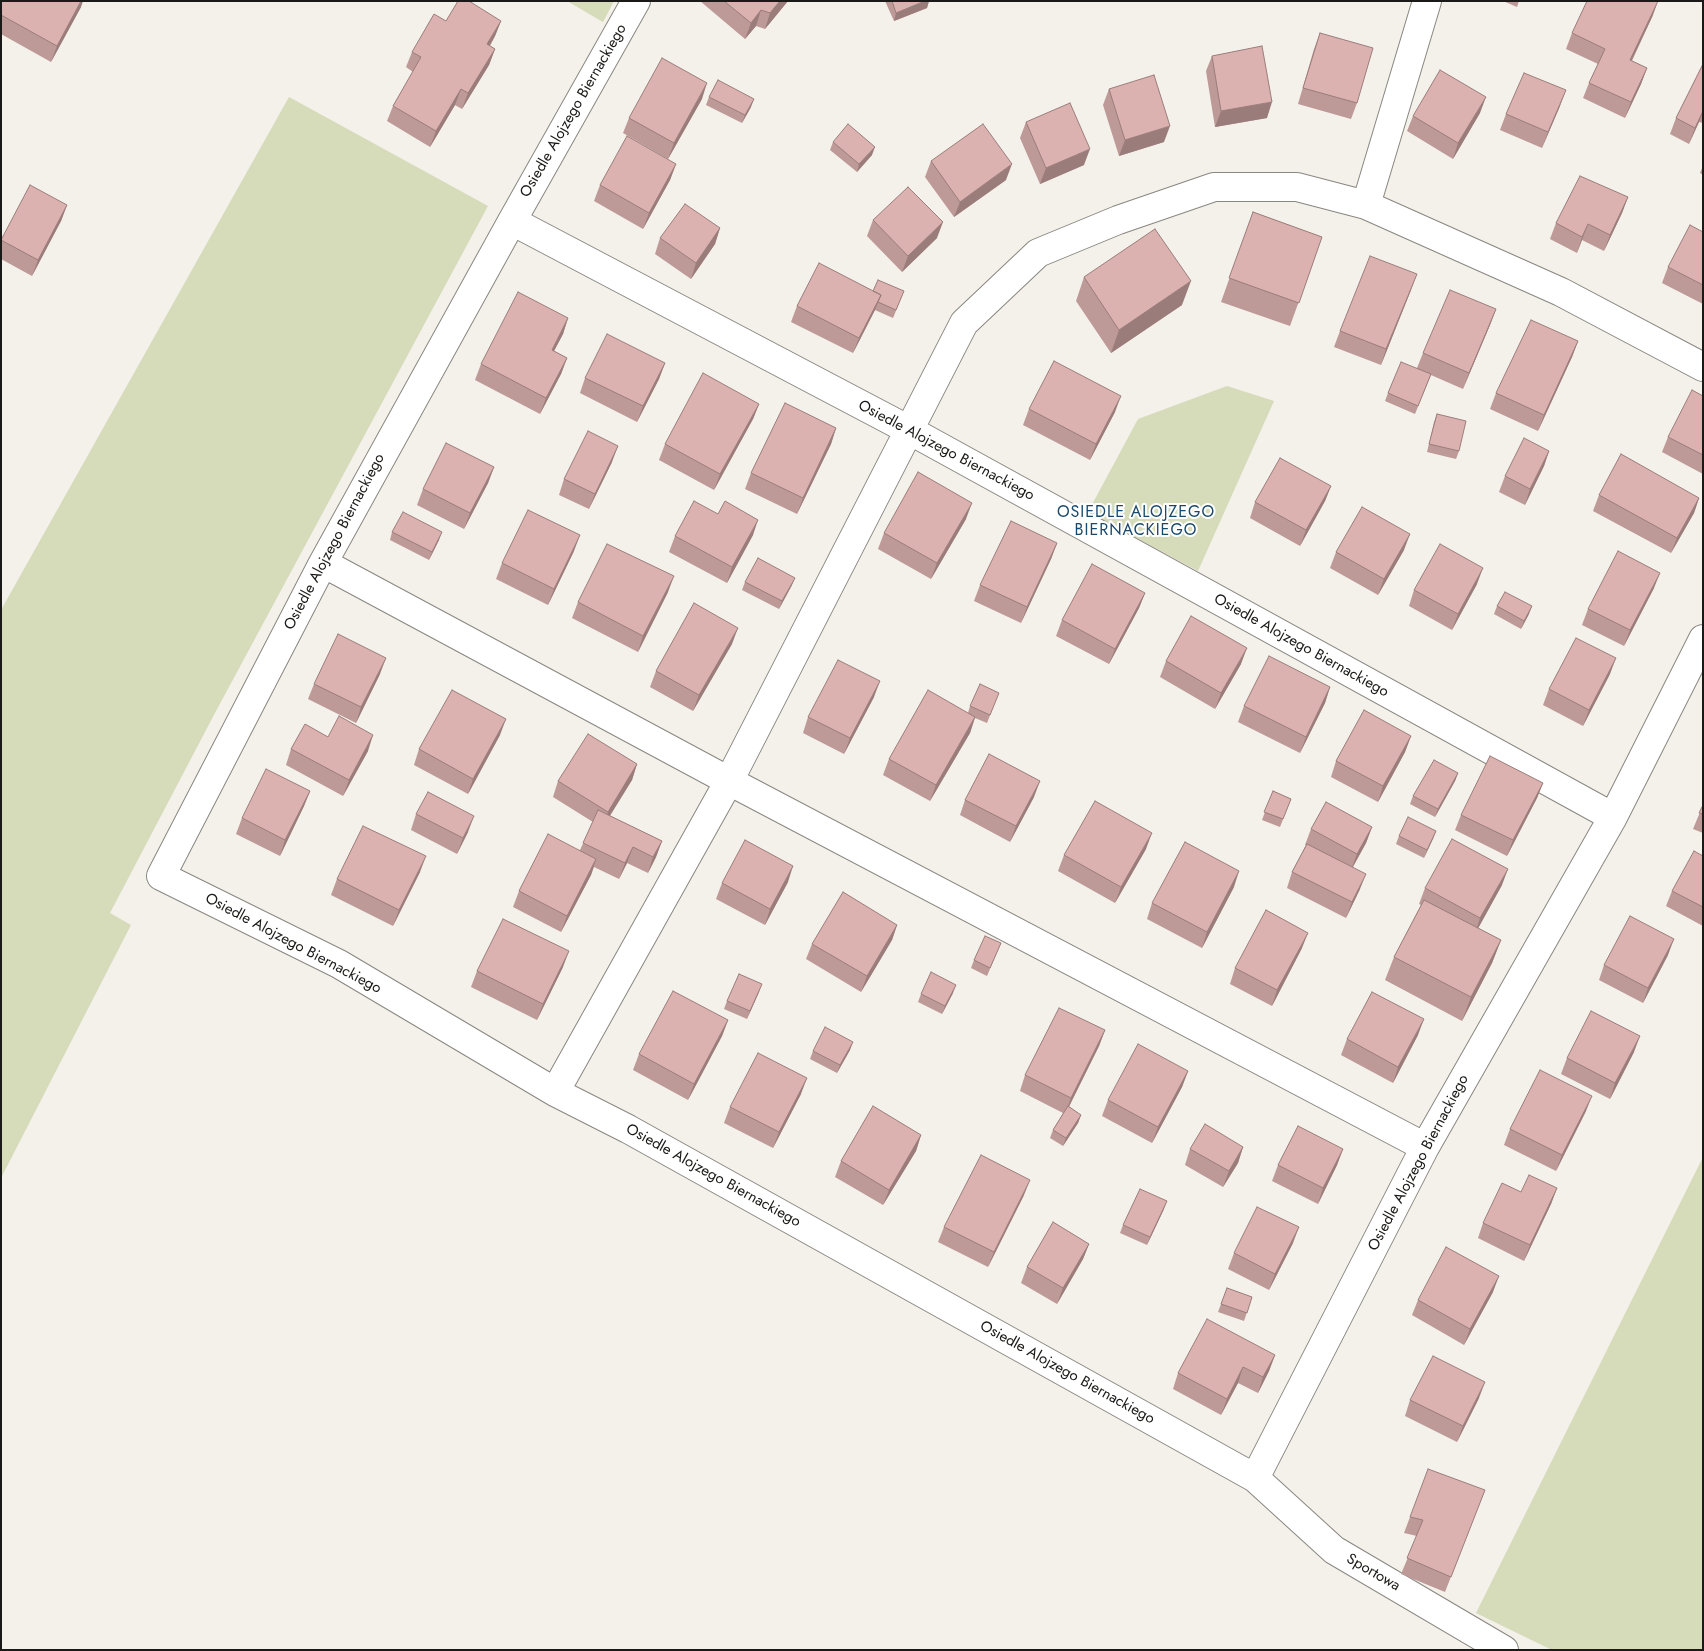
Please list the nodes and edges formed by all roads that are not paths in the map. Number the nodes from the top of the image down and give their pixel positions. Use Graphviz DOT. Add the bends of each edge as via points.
graph roads {
  1 [pos="636,1"];
  2 [pos="1427,1"];
  3 [pos="1366,205"];
  4 [pos="512,221"];
  5 [pos="1703,367"];
  6 [pos="908,430"];
  7 [pos="323,563"];
  8 [pos="1703,639"];
  9 [pos="728,781"];
  10 [pos="1613,817"];
  11 [pos="555,1092"];
  12 [pos="1425,1147"];
  13 [pos="1255,1478"];
  14 [pos="1504,1650"];
  1 -- 4 [label="street, Osiedle Alojzego Biernackiego"];
  2 -- 3 [label="street"];
  3 -- 5 [label="street" via="1561,292"];
  3 -- 6 [label="street" via="1297,187 1214,187 1118,220 1038,253 964,322"];
  4 -- 6 [label="street, Osiedle Alojzego Biernackiego"];
  4 -- 7 [label="street, Osiedle Alojzego Biernackiego"];
  6 -- 9 [label="street"];
  6 -- 10 [label="street, Osiedle Alojzego Biernackiego"];
  7 -- 9 [label="street"];
  7 -- 11 [label="street, Osiedle Alojzego Biernackiego" via="161,876 339,964"];
  8 -- 10 [label="street, Osiedle Alojzego Biernackiego"];
  9 -- 11 [label="street"];
  9 -- 12 [label="street"];
  10 -- 12 [label="street, Osiedle Alojzego Biernackiego"];
  11 -- 13 [label="street, Osiedle Alojzego Biernackiego" via="628,1129"];
  12 -- 13 [label="street, Osiedle Alojzego Biernackiego"];
  13 -- 14 [label="street, Sportowa" via="1334,1550"];
}
